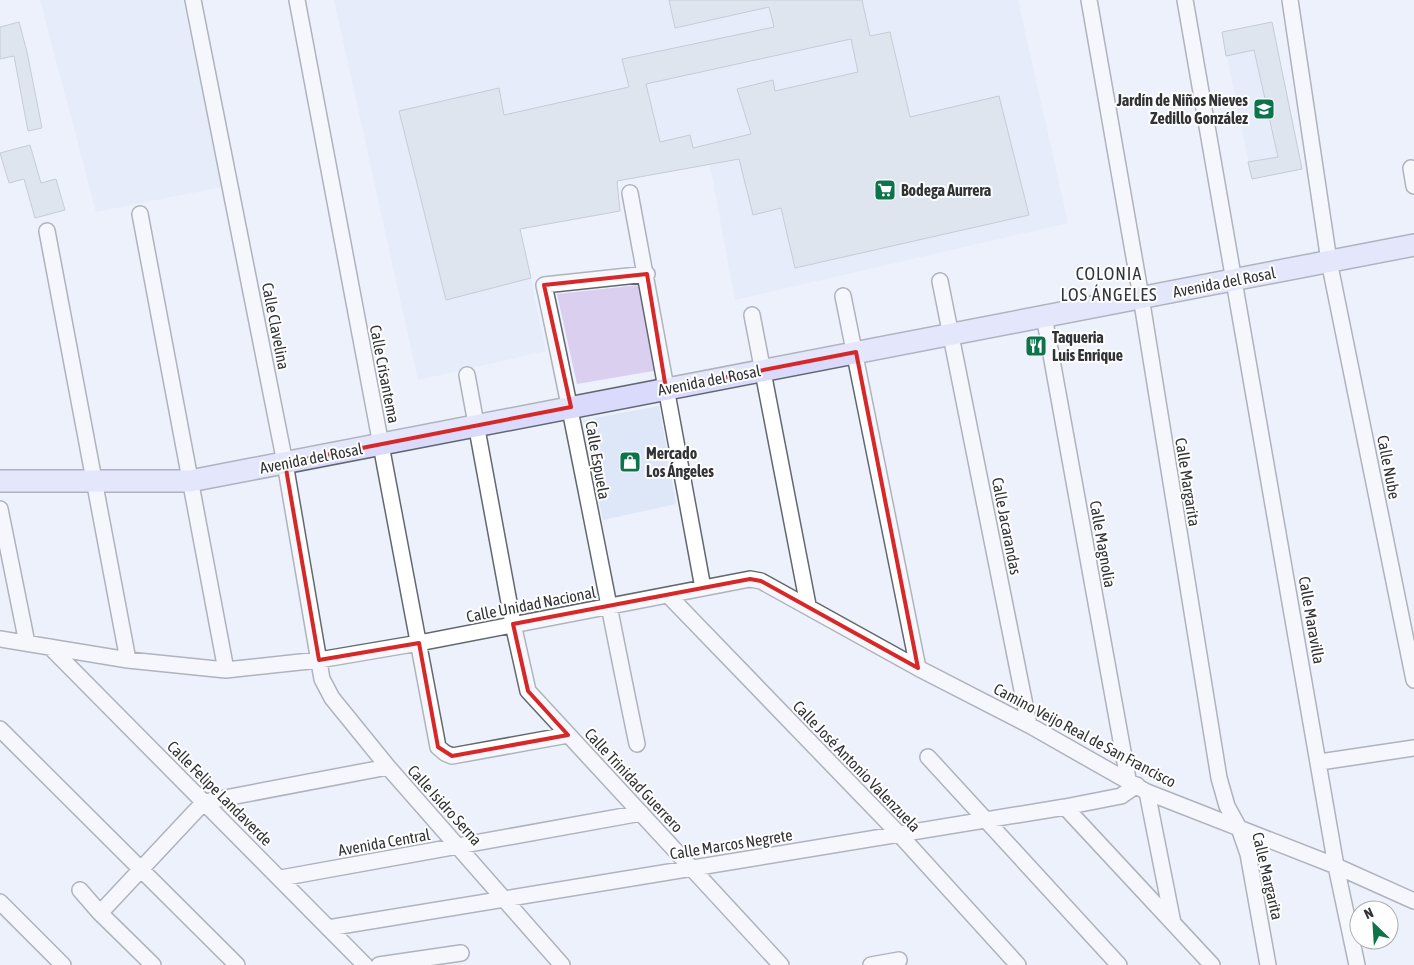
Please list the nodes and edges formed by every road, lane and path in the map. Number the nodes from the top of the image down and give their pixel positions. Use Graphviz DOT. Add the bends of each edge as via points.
graph roads {
  1 [pos="193,0"];
  2 [pos="297,0"];
  3 [pos="1089,0"];
  4 [pos="1185,0"];
  5 [pos="1290,0"];
  6 [pos="1411,168"];
  7 [pos="1414,186"];
  8 [pos="630,193"];
  9 [pos="140,214"];
  10 [pos="47,231"];
  11 [pos="1414,245"];
  12 [pos="1329,262"];
  13 [pos="647,274"];
  14 [pos="1235,280"];
  15 [pos="940,281"];
  16 [pos="843,296"];
  17 [pos="1141,297"];
  18 [pos="752,315"];
  19 [pos="1044,316"];
  20 [pos="950,334"];
  21 [pos="856,352"];
  22 [pos="762,370"];
  23 [pos="468,375"];
  24 [pos="666,389"];
  25 [pos="571,407"];
  26 [pos="478,426"];
  27 [pos="381,444"];
  28 [pos="286,464"];
  29 [pos="0,481"];
  30 [pos="190,481"];
  31 [pos="94,482"];
  32 [pos="0,509"];
  33 [pos="750,579"];
  34 [pos="703,588"];
  35 [pos="668,595"];
  36 [pos="808,605"];
  37 [pos="608,606"];
  38 [pos="513,624"];
  39 [pos="0,639"];
  40 [pos="27,643"];
  41 [pos="419,643"];
  42 [pos="50,647"];
  43 [pos="128,660"];
  44 [pos="318,660"];
  45 [pos="918,668"];
  46 [pos="226,670"];
  47 [pos="1414,680"];
  48 [pos="1029,725"];
  49 [pos="0,729"];
  50 [pos="568,735"];
  51 [pos="637,744"];
  52 [pos="1414,748"];
  53 [pos="928,758"];
  54 [pos="1320,762"];
  55 [pos="388,767"];
  56 [pos="1138,785"];
  57 [pos="204,802"];
  58 [pos="1064,807"];
  59 [pos="641,813"];
  60 [pos="985,820"];
  61 [pos="1239,828"];
  62 [pos="899,834"];
  63 [pos="459,846"];
  64 [pos="1336,866"];
  65 [pos="694,868"];
  66 [pos="141,870"];
  67 [pos="281,878"];
  68 [pos="80,890"];
  69 [pos="504,898"];
  70 [pos="1414,901"];
  71 [pos="0,902"];
  72 [pos="100,913"];
  73 [pos="1172,923"];
  74 [pos="328,928"];
  75 [pos="460,953"];
  76 [pos="899,960"];
  77 [pos="63,965"];
  78 [pos="153,965"];
  79 [pos="237,965"];
  80 [pos="365,965"];
  81 [pos="379,965"];
  82 [pos="562,965"];
  83 [pos="781,965"];
  84 [pos="871,965"];
  85 [pos="1018,965"];
  86 [pos="1119,965"];
  87 [pos="1212,965"];
  88 [pos="1268,965"];
  89 [pos="1357,965"];
  1 -- 28 [label="street, Calle Clavelina"];
  2 -- 27 [label="street, Calle Crisantema"];
  3 -- 17 [label="street, Calle Margarita"];
  4 -- 14 [label="street, Calle Maravilla"];
  5 -- 12 [label="street, Calle Nube"];
  6 -- 7 [label="street"];
  8 -- 13 [label="street"];
  9 -- 30 [label="street"];
  10 -- 31 [label="street"];
  11 -- 12 [label="street, Avenida del Rosal"];
  12 -- 14 [label="street, Avenida del Rosal"];
  12 -- 47 [label="street, Calle Nube"];
  13 -- 24 [label="street"];
  13 -- 25 [label="street, Calle Espuela" via="544,284"];
  14 -- 17 [label="street, Avenida del Rosal"];
  14 -- 54 [label="street, Calle Maravilla"];
  15 -- 20 [label="street, Calle Jacarandas"];
  16 -- 21 [label="street"];
  17 -- 19 [label="street, Avenida del Rosal"];
  17 -- 61 [label="street, Calle Margarita" via="1219,778 1227,806"];
  18 -- 22 [label="street"];
  19 -- 20 [label="street, Avenida del Rosal"];
  19 -- 56 [label="street, Calle Magnolia"];
  20 -- 21 [label="street, Avenida del Rosal"];
  20 -- 48 [label="street, Calle Jacarandas"];
  21 -- 22 [label="street, Avenida del Rosal"];
  21 -- 45 [label="street"];
  22 -- 24 [label="street, Avenida del Rosal"];
  22 -- 36 [label="street"];
  23 -- 26 [label="street, Calle Trinidad Guerrero"];
  24 -- 25 [label="street, Avenida del Rosal"];
  24 -- 34 [label="street"];
  25 -- 26 [label="street, Avenida del Rosal"];
  25 -- 37 [label="street, Calle Espuela"];
  26 -- 27 [label="street, Avenida del Rosal"];
  26 -- 38 [label="street, Calle Trinidad Guerrero"];
  27 -- 28 [label="street, Avenida del Rosal"];
  27 -- 41 [label="street, Calle Crisantema"];
  28 -- 30 [label="street, Avenida del Rosal"];
  28 -- 44 [label="street, Calle Clavelina"];
  29 -- 31 [label="street, Avenida del Rosal"];
  30 -- 31 [label="street, Avenida del Rosal"];
  30 -- 46 [label="street"];
  31 -- 43 [label="street"];
  32 -- 40 [label="street"];
  33 -- 34 [label="street, Calle Unidad Nacional"];
  33 -- 36 [label="street, Camino Veijo Real de San Francisco" via="761,580"];
  34 -- 35 [label="street, Calle Unidad Nacional"];
  35 -- 37 [label="street, Calle Unidad Nacional"];
  35 -- 62 [label="street, Calle José Antonio Valenzuela"];
  36 -- 45 [label="street, Camino Veijo Real de San Francisco"];
  37 -- 38 [label="street, Calle Unidad Nacional"];
  37 -- 51 [label="street, Calle Espuela"];
  38 -- 41 [label="street, Calle Unidad Nacional"];
  38 -- 50 [label="street, Calle Trinidad Guerrero" via="528,691"];
  39 -- 40 [label="street, Calle Unidad Nacional"];
  40 -- 42 [label="street, Calle Unidad Nacional"];
  41 -- 44 [label="street, Calle Unidad Nacional"];
  41 -- 50 [label="street, Calle Crisantema" via="438,746 444,753 452,756"];
  42 -- 43 [label="street, Calle Unidad Nacional"];
  42 -- 57 [label="street, Calle Felipe Landaverde"];
  43 -- 46 [label="street, Calle Unidad Nacional"];
  44 -- 46 [label="street, Calle Unidad Nacional"];
  44 -- 55 [label="street, Calle Isidro Serna" via="332,698"];
  45 -- 48 [label="street, Camino Veijo Real de San Francisco"];
  48 -- 56 [label="street, Camino Veijo Real de San Francisco"];
  49 -- 66 [label="street"];
  50 -- 59 [label="street, Calle Trinidad Guerrero"];
  52 -- 54 [label="street"];
  53 -- 60 [label="street"];
  54 -- 64 [label="street, Calle Maravilla"];
  55 -- 57 [label="street"];
  55 -- 63 [label="street, Calle Isidro Serna"];
  56 -- 58 [label="street, Calle Marcos Negrete" via="1121,796"];
  56 -- 61 [label="street, Camino Veijo Real de San Francisco"];
  56 -- 73 [label="street, Calle Magnolia"];
  57 -- 66 [label="street"];
  57 -- 67 [label="street, Calle Felipe Landaverde"];
  58 -- 60 [label="street, Calle Marcos Negrete"];
  58 -- 73 [label="street"];
  59 -- 63 [label="street, Avenida Central"];
  59 -- 65 [label="street, Calle Trinidad Guerrero"];
  60 -- 62 [label="street, Calle Marcos Negrete"];
  60 -- 86 [label="street"];
  61 -- 64 [label="street, Camino Veijo Real de San Francisco"];
  61 -- 88 [label="street, Calle Margarita" via="1248,854"];
  62 -- 65 [label="street, Calle Marcos Negrete"];
  62 -- 85 [label="street, Calle José Antonio Valenzuela"];
  63 -- 67 [label="street, Avenida Central"];
  63 -- 69 [label="street, Calle Isidro Serna"];
  64 -- 70 [label="street, Camino Veijo Real de San Francisco"];
  64 -- 89 [label="street, Calle Maravilla"];
  65 -- 69 [label="street, Calle Marcos Negrete"];
  65 -- 83 [label="street, Calle Trinidad Guerrero"];
  66 -- 72 [label="street"];
  66 -- 79 [label="street"];
  67 -- 74 [label="street, Calle Felipe Landaverde"];
  68 -- 72 [label="street"];
  69 -- 74 [label="street, Calle Marcos Negrete"];
  69 -- 82 [label="street, Calle Isidro Serna"];
  71 -- 77 [label="street"];
  72 -- 78 [label="street"];
  73 -- 87 [label="street"];
  74 -- 80 [label="street, Calle Felipe Landaverde"];
  75 -- 81 [label="street"];
  76 -- 84 [label="street"];
}
